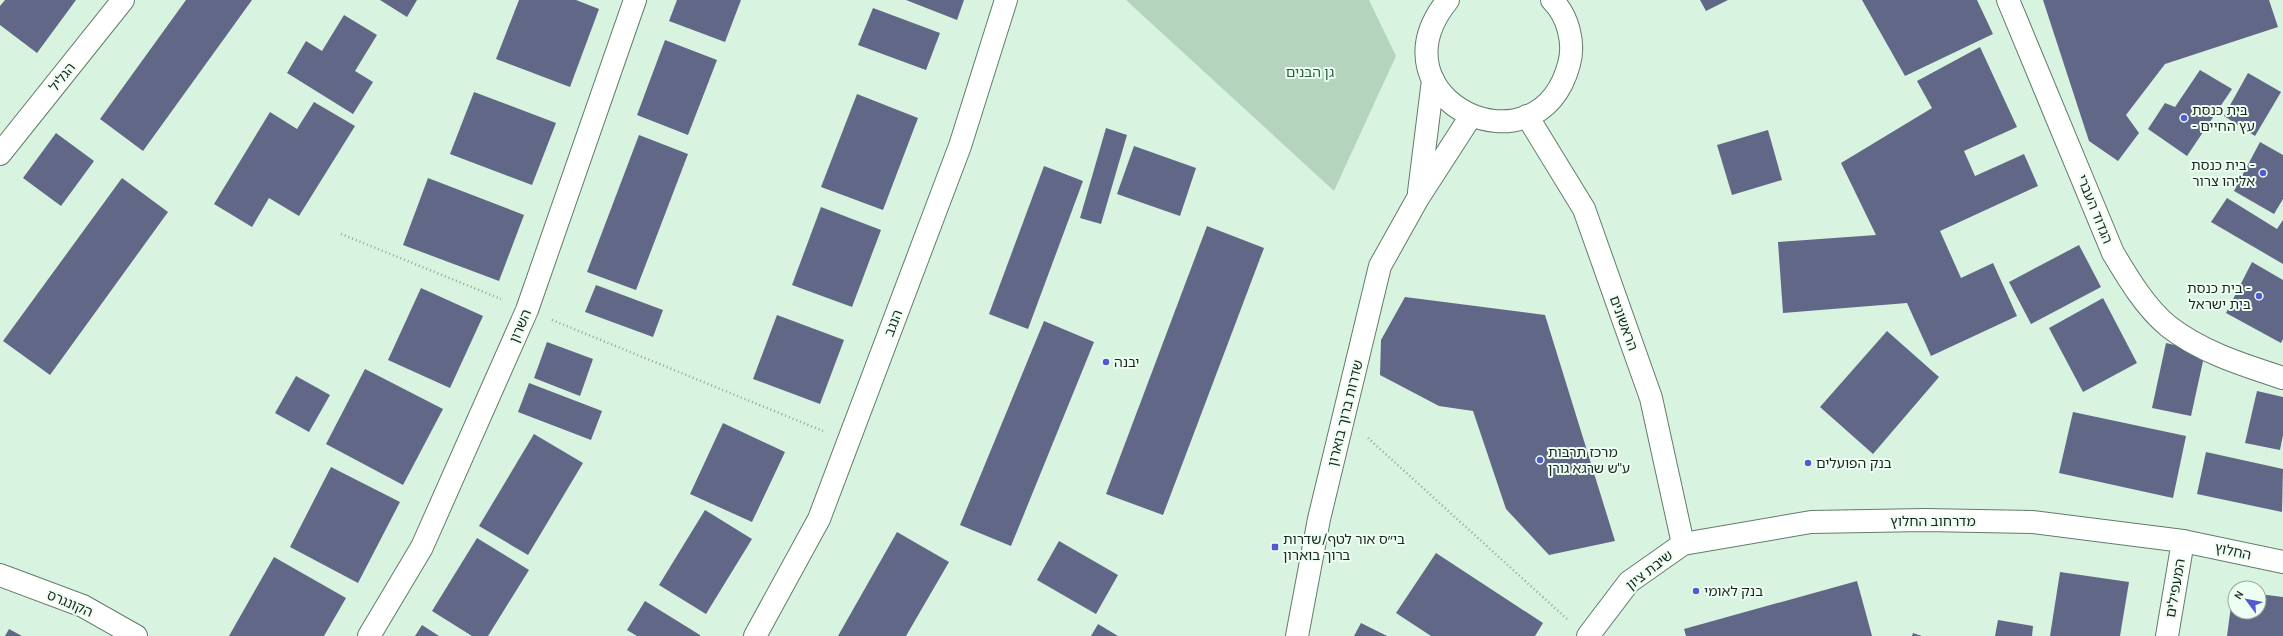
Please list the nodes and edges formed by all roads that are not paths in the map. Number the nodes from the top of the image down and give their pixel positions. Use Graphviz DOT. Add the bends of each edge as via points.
graph roads {
  1 [pos="123,0"];
  2 [pos="636,0"];
  3 [pos="1006,0"];
  4 [pos="2008,0"];
  5 [pos="1554,1"];
  6 [pos="1438,5"];
  7 [pos="1433,80"];
  8 [pos="1471,116"];
  9 [pos="1527,116"];
  10 [pos="0,154"];
  11 [pos="1418,198"];
  12 [pos="2283,378"];
  13 [pos="2183,541"];
  14 [pos="1683,544"];
  15 [pos="2283,562"];
  16 [pos="0,575"];
  17 [pos="136,636"];
  18 [pos="369,636"];
  19 [pos="755,636"];
  20 [pos="1296,636"];
  21 [pos="1588,636"];
  22 [pos="2167,636"];
  1 -- 10 [label="street, הגליל"];
  2 -- 18 [label="street, השרון" via="527,310 422,547"];
  3 -- 19 [label="street, הנגב" via="960,146 819,519"];
  4 -- 12 [label="street, הגדוד העברי" via="2113,253 2135,290 2168,326 2201,347"];
  5 -- 9 [label="street" via="1569,31 1571,57 1566,76 1557,92 1544,106"];
  6 -- 7 [label="street" via="1428,36 1427,58"];
  7 -- 8 [label="street" via="1455,108"];
  7 -- 11 [label="street, שדרות ברוך בוארון"];
  8 -- 9 [label="street" via="1489,122 1509,122"];
  8 -- 11 [label="street, שדרות ברוך בוארון"];
  9 -- 14 [label="street, הראשונים" via="1584,209 1651,398"];
  11 -- 20 [label="street, שדרות ברוך בוארון" via="1380,266 1319,519"];
  13 -- 14 [label="street, מדרחוב החלוץ" via="2032,522 1925,520 1811,522"];
  13 -- 15 [label="street, החלוץ"];
  13 -- 22 [label="street, המעפילים"];
  14 -- 21 [label="street, שיבת ציון" via="1629,582"];
  16 -- 17 [label="street, הקונגרס" via="83,606"];
}
